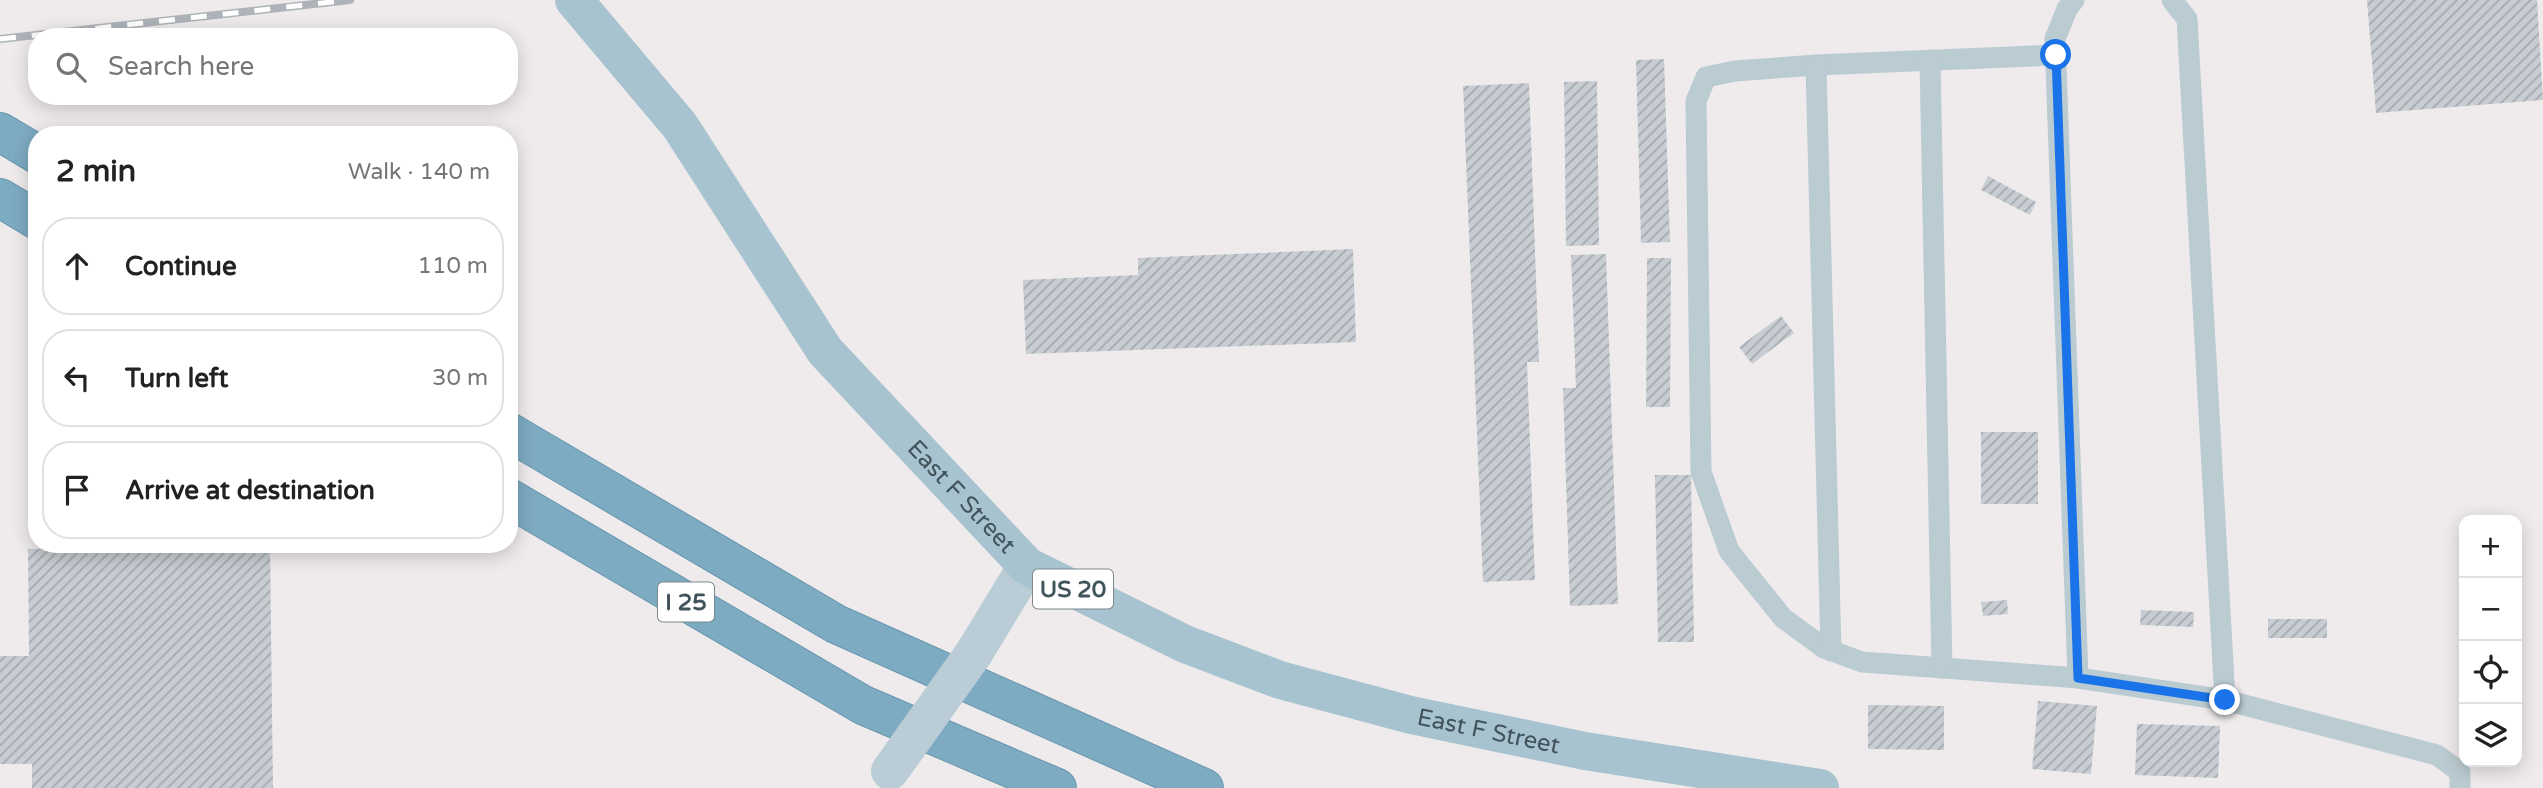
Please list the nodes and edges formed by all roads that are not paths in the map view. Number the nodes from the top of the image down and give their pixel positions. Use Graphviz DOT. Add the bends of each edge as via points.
graph roads {
  1 [pos="574,0"];
  2 [pos="2074,0"];
  3 [pos="2172,0"];
  4 [pos="2056,55"];
  5 [pos="1930,60"];
  6 [pos="1816,65"];
  7 [pos="0,132"];
  8 [pos="28,149"];
  9 [pos="0,198"];
  10 [pos="28,215"];
  11 [pos="518,437"];
  12 [pos="518,503"];
  13 [pos="1027,566"];
  14 [pos="1831,651"];
  15 [pos="1942,668"];
  16 [pos="2078,678"];
  17 [pos="2225,700"];
  18 [pos="882,779"];
  19 [pos="1057,788"];
  20 [pos="1204,788"];
  21 [pos="1820,788"];
  22 [pos="2460,788"];
  1 -- 13 [label="main road, East F Street / US 20" via="680,126 825,351"];
  2 -- 4 [label="lane" via="2055,39"];
  3 -- 17 [label="lane" via="2187,19"];
  4 -- 5 [label="lane"];
  4 -- 16 [label="lane"];
  5 -- 6 [label="lane"];
  5 -- 15 [label="lane"];
  6 -- 14 [label="lane"];
  6 -- 14 [label="lane" via="1706,77 1696,102 1701,472 1730,551 1783,618"];
  7 -- 8 [label="highway"];
  9 -- 10 [label="highway"];
  11 -- 20 [label="highway, I 25" via="836,624"];
  12 -- 19 [label="highway, I 25" via="863,705"];
  13 -- 18 [label="main road, bridge" via="974,653"];
  13 -- 21 [label="main road, East F Street / US 20" via="1185,644 1280,680 1411,715 1585,751"];
  14 -- 15 [label="lane" via="1862,662"];
  15 -- 16 [label="lane"];
  16 -- 17 [label="lane"];
  17 -- 22 [label="lane" via="2437,755 2459,772"];
}
